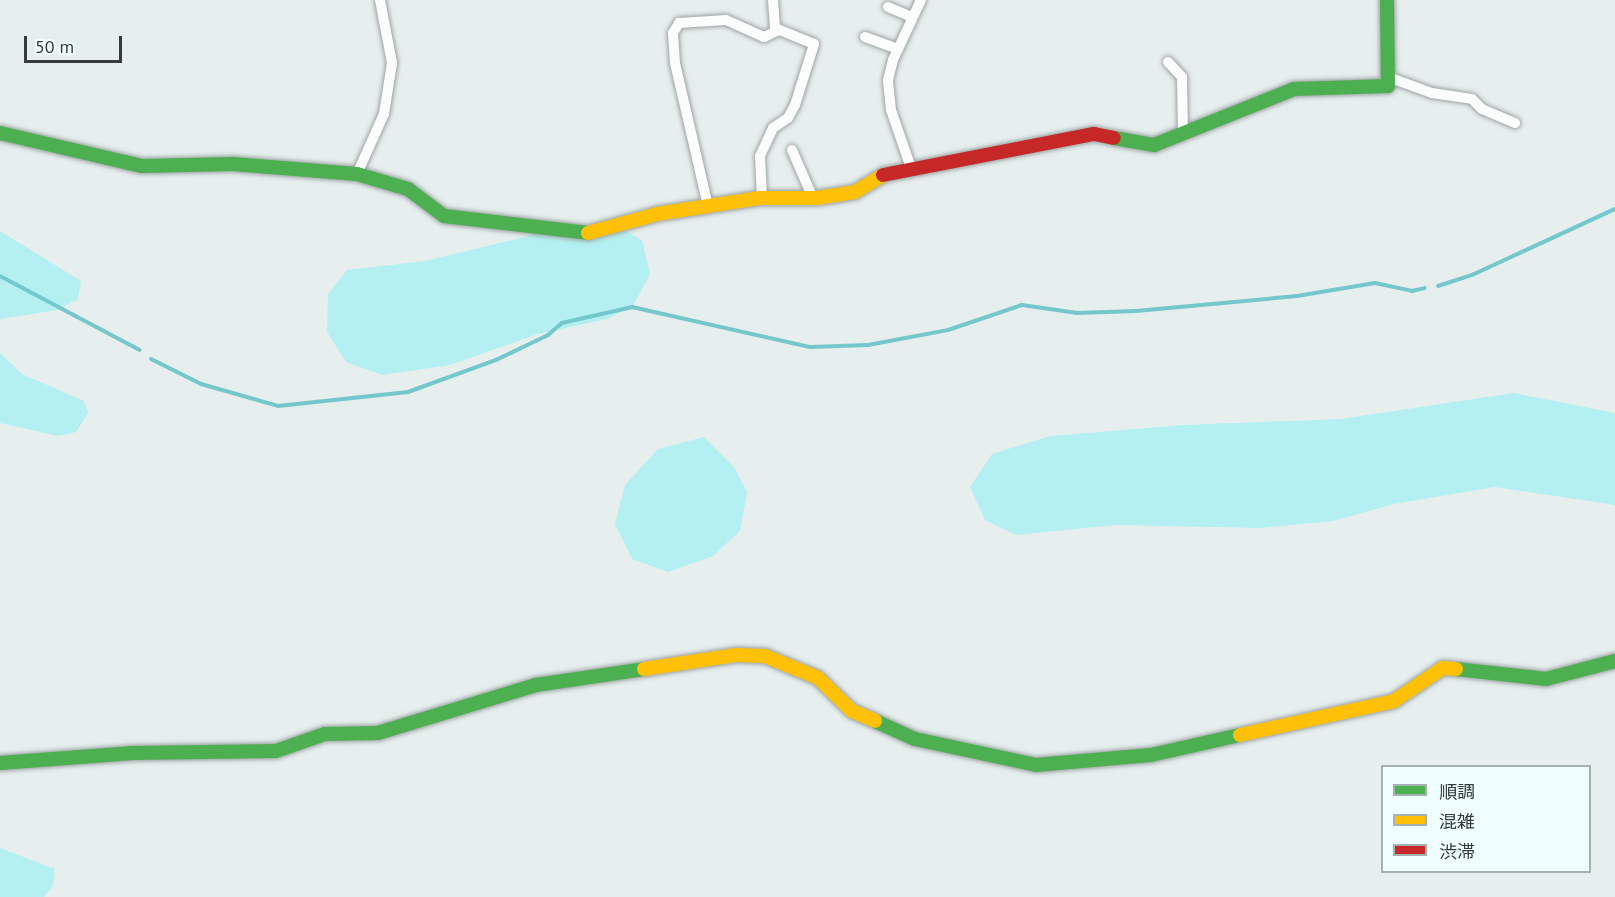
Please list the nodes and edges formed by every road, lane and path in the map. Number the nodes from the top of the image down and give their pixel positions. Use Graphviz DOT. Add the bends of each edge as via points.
graph roads {
  1 [pos="380,0"];
  2 [pos="773,0"];
  3 [pos="921,0"];
  4 [pos="1387,0"];
  5 [pos="888,7"];
  6 [pos="912,17"];
  7 [pos="779,30"];
  8 [pos="865,37"];
  9 [pos="898,49"];
  10 [pos="1168,62"];
  11 [pos="1388,77"];
  12 [pos="1515,123"];
  13 [pos="0,133"];
  14 [pos="1183,134"];
  15 [pos="792,150"];
  16 [pos="911,168"];
  17 [pos="357,174"];
  18 [pos="762,198"];
  19 [pos="813,198"];
  20 [pos="708,206"];
  21 [pos="1615,661"];
  22 [pos="0,763"];
  1 -- 17 [label="street" via="392,63 384,114"];
  2 -- 7 [label="street" via="775,28"];
  3 -- 6 [label="street"];
  4 -- 11 [label="street"];
  5 -- 6 [label="street"];
  6 -- 9 [label="street"];
  7 -- 18 [label="street" via="814,44 795,105 788,117 772,128 760,156"];
  7 -- 20 [label="street" via="764,37 726,21 679,23 673,33 675,63"];
  8 -- 9 [label="street"];
  9 -- 16 [label="street" via="888,80 891,110"];
  10 -- 14 [label="street" via="1182,77"];
  11 -- 12 [label="street" via="1432,93 1472,99 1482,109"];
  11 -- 14 [label="street" via="1388,86 1294,89 1267,96"];
  13 -- 17 [label="street" via="142,166 233,164"];
  14 -- 16 [label="street" via="1154,145 1094,134"];
  15 -- 19 [label="street"];
  16 -- 19 [label="street" via="886,173 855,192"];
  17 -- 20 [label="street" via="408,189 444,216 562,233 595,234 657,214"];
  18 -- 19 [label="street"];
  18 -- 20 [label="street"];
  21 -- 22 [label="street" via="1545,679 1443,668 1433,679 1384,703 1151,755 1081,764 1036,765 915,739 852,711 818,678 765,656 737,656 536,685 378,733 325,734 276,751 134,753"];
}
